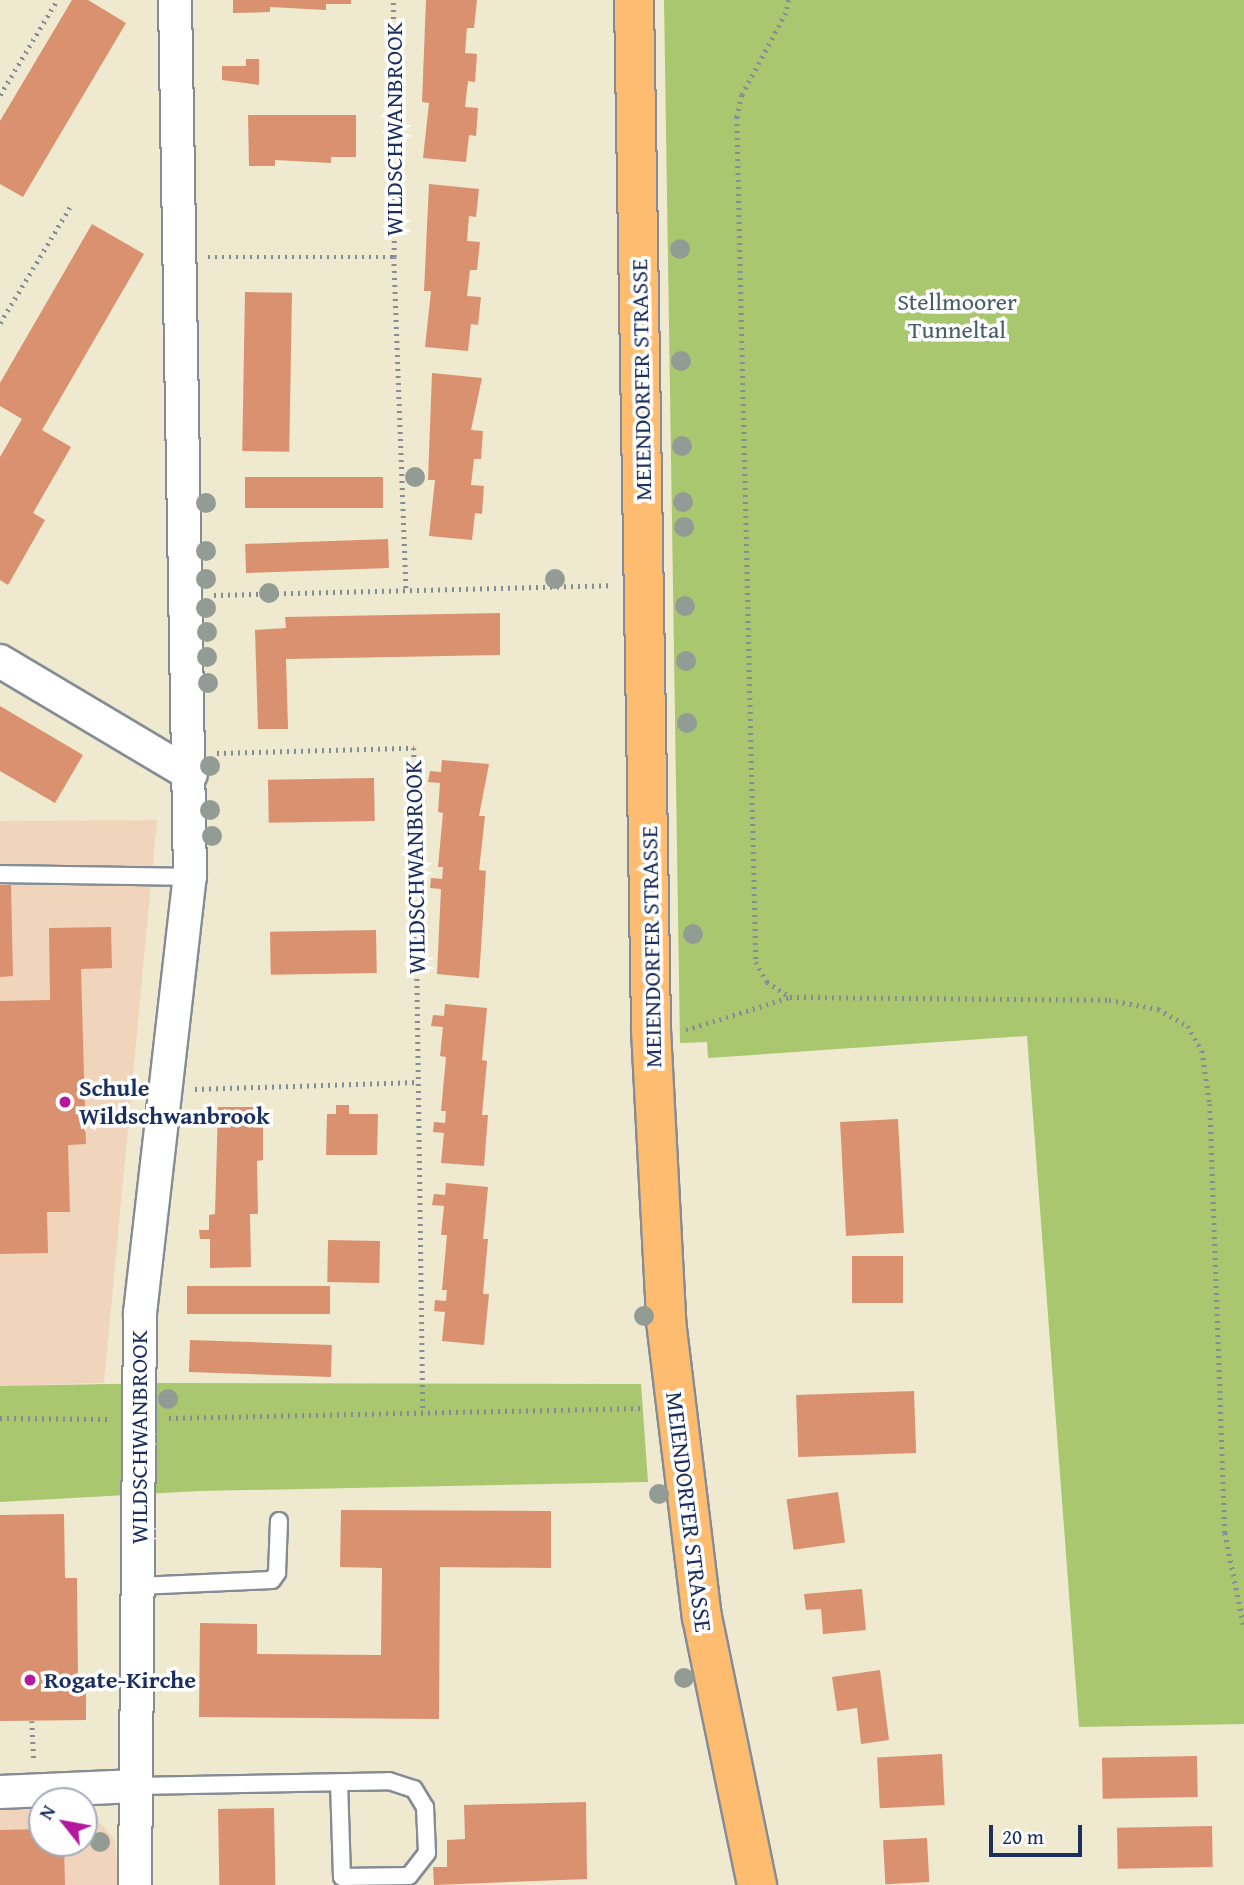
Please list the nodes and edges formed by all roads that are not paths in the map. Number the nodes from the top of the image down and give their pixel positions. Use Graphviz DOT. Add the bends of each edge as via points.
graph roads {
  1 [pos="175,0"];
  2 [pos="634,0"];
  3 [pos="0,661"];
  4 [pos="190,765"];
  5 [pos="0,874"];
  6 [pos="190,877"];
  7 [pos="279,1521"];
  8 [pos="138,1586"];
  9 [pos="339,1783"];
  10 [pos="137,1786"];
  11 [pos="0,1792"];
  12 [pos="135,1885"];
  13 [pos="757,1885"];
  1 -- 4 [label="street, WILDSCHWANBROOK"];
  2 -- 13 [label="main road, MEIENDORFER STRASSE" via="651,1030 666,1321 702,1617"];
  3 -- 4 [label="street"];
  4 -- 6 [label="street, WILDSCHWANBROOK"];
  5 -- 6 [label="lane"];
  6 -- 8 [label="street, WILDSCHWANBROOK" via="140,1313"];
  7 -- 8 [label="lane" via="278,1573 272,1580"];
  8 -- 10 [label="street, WILDSCHWANBROOK"];
  9 -- 9 [label="lane" via="389,1782 422,1796 427,1853 409,1876 342,1877"];
  9 -- 10 [label="lane"];
  10 -- 11 [label="street"];
  10 -- 12 [label="street, WILDSCHWANBROOK"];
}
